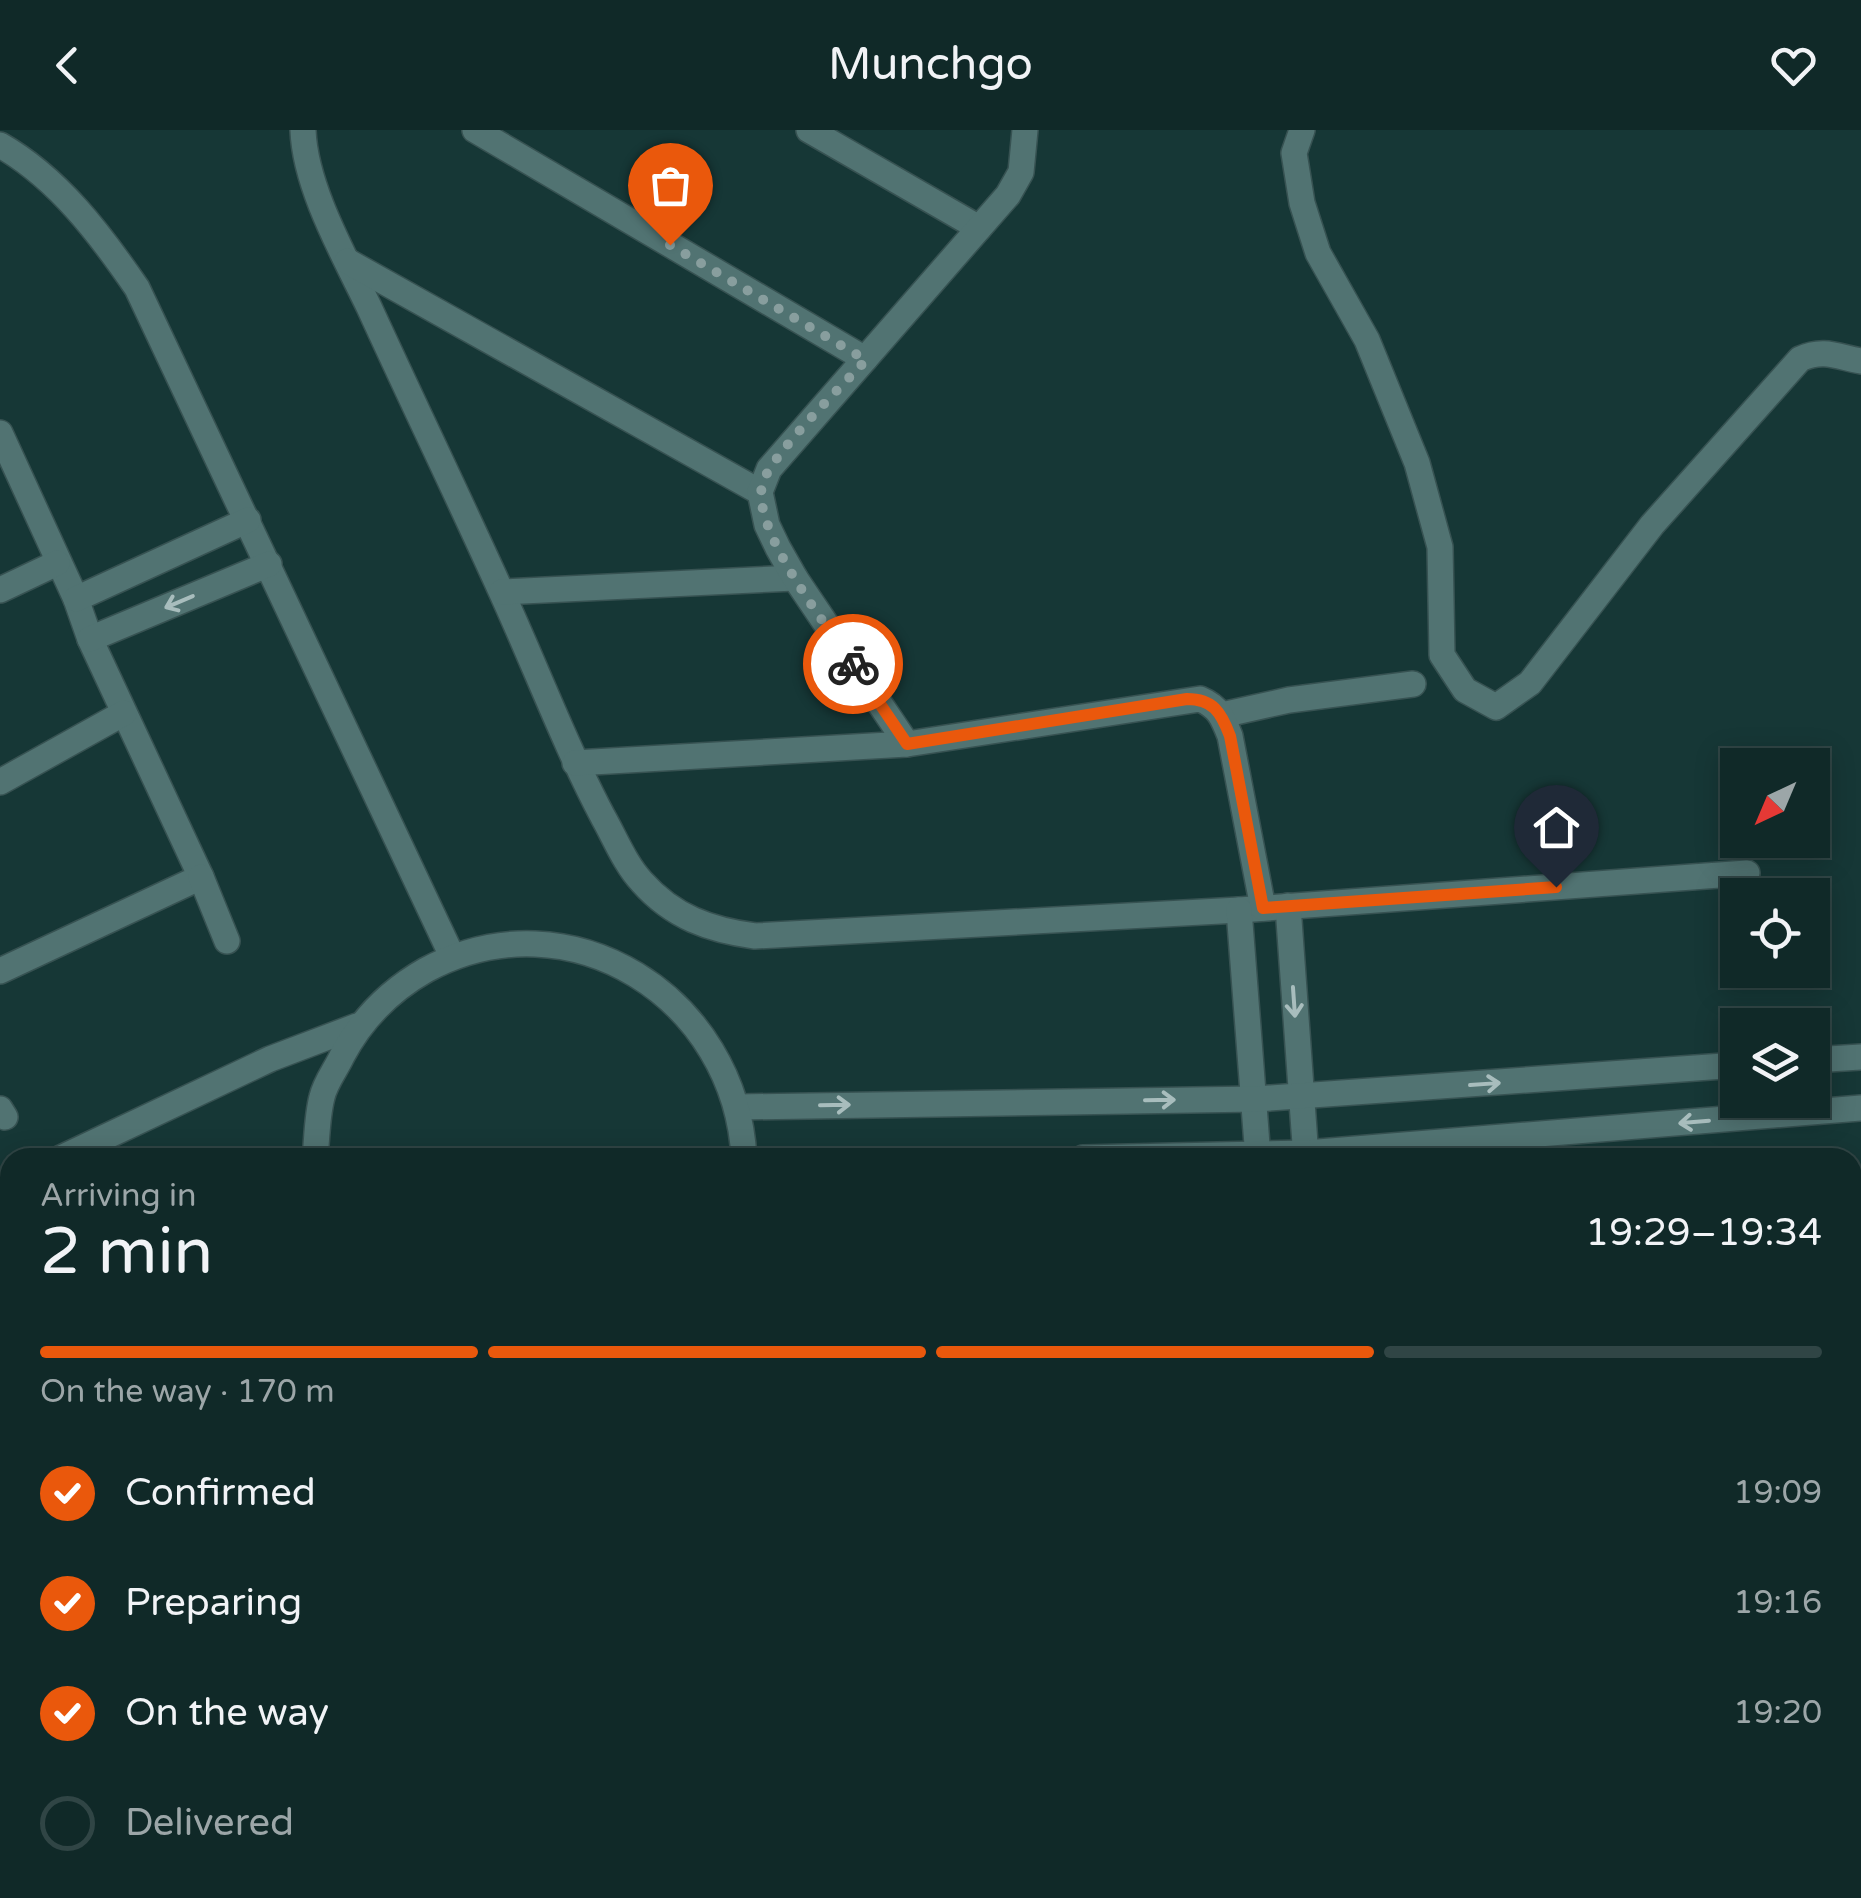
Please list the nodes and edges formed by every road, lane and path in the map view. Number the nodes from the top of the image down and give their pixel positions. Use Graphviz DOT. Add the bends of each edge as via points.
graph roads {
  1 [pos="303,130"];
  2 [pos="475,130"];
  3 [pos="809,130"];
  4 [pos="1025,130"];
  5 [pos="1302,130"];
  6 [pos="0,145"];
  7 [pos="979,228"];
  8 [pos="347,260"];
  9 [pos="866,360"];
  10 [pos="1861,361"];
  11 [pos="0,433"];
  12 [pos="760,492"];
  13 [pos="248,520"];
  14 [pos="57,562"];
  15 [pos="269,564"];
  16 [pos="795,578"];
  17 [pos="0,590"];
  18 [pos="502,592"];
  19 [pos="76,599"];
  20 [pos="90,640"];
  21 [pos="1413,684"];
  22 [pos="124,712"];
  23 [pos="1222,715"];
  24 [pos="907,744"];
  25 [pos="575,764"];
  26 [pos="0,782"];
  27 [pos="1747,873"];
  28 [pos="201,876"];
  29 [pos="1264,908"];
  30 [pos="227,942"];
  31 [pos="452,956"];
  32 [pos="0,970"];
  33 [pos="358,1026"];
  34 [pos="1861,1056"];
  35 [pos="1830,1059"];
  36 [pos="1720,1067"];
  37 [pos="1300,1097"];
  38 [pos="1256,1099"];
  39 [pos="738,1107"];
  40 [pos="1861,1108"];
  41 [pos="82,1148"];
  42 [pos="316,1148"];
  43 [pos="743,1148"];
  44 [pos="1258,1148"];
  45 [pos="1305,1148"];
  46 [pos="1389,1148"];
  1 -- 8 [label="street" via="310,174"];
  2 -- 9 [label="street"];
  3 -- 7 [label="street"];
  4 -- 7 [label="street" via="1021,172"];
  5 -- 10 [label="street" via="1294,153 1318,253 1366,340 1418,464 1440,547 1442,654 1465,690 1496,707 1530,684 1652,525 1800,358 1831,352"];
  6 -- 13 [label="street" via="76,208 137,288"];
  7 -- 9 [label="street"];
  8 -- 12 [label="street"];
  8 -- 18 [label="street"];
  9 -- 12 [label="street" via="769,469"];
  11 -- 14 [label="street"];
  12 -- 16 [label="street" via="767,525"];
  13 -- 15 [label="street"];
  13 -- 19 [label="street"];
  14 -- 17 [label="street"];
  14 -- 19 [label="street"];
  15 -- 20 [label="street, one-way"];
  15 -- 31 [label="street"];
  16 -- 18 [label="street"];
  16 -- 24 [label="street"];
  18 -- 25 [label="street"];
  19 -- 20 [label="street"];
  20 -- 22 [label="street"];
  21 -- 23 [label="street"];
  22 -- 26 [label="street"];
  22 -- 28 [label="street"];
  23 -- 24 [label="street" via="1212,704 1187,699"];
  23 -- 29 [label="street"];
  24 -- 25 [label="street"];
  25 -- 29 [label="street" via="640,880 691,921 719,931 755,936"];
  27 -- 29 [label="street"];
  28 -- 30 [label="street"];
  28 -- 32 [label="street"];
  29 -- 37 [label="street, one-way"];
  29 -- 38 [label="street"];
  31 -- 33 [label="street" via="400,985"];
  31 -- 39 [label="street" via="511,944 571,948 628,968 677,1004 715,1050"];
  33 -- 41 [label="street" via="270,1058"];
  33 -- 42 [label="street" via="322,1095"];
  34 -- 35 [label="street"];
  37 -- 36 [label="street, one-way"];
  37 -- 38 [label="street"];
  37 -- 45 [label="street"];
  39 -- 38 [label="street, one-way"];
  38 -- 44 [label="street"];
  39 -- 43 [label="street"];
  40 -- 46 [label="street, one-way"];
}
